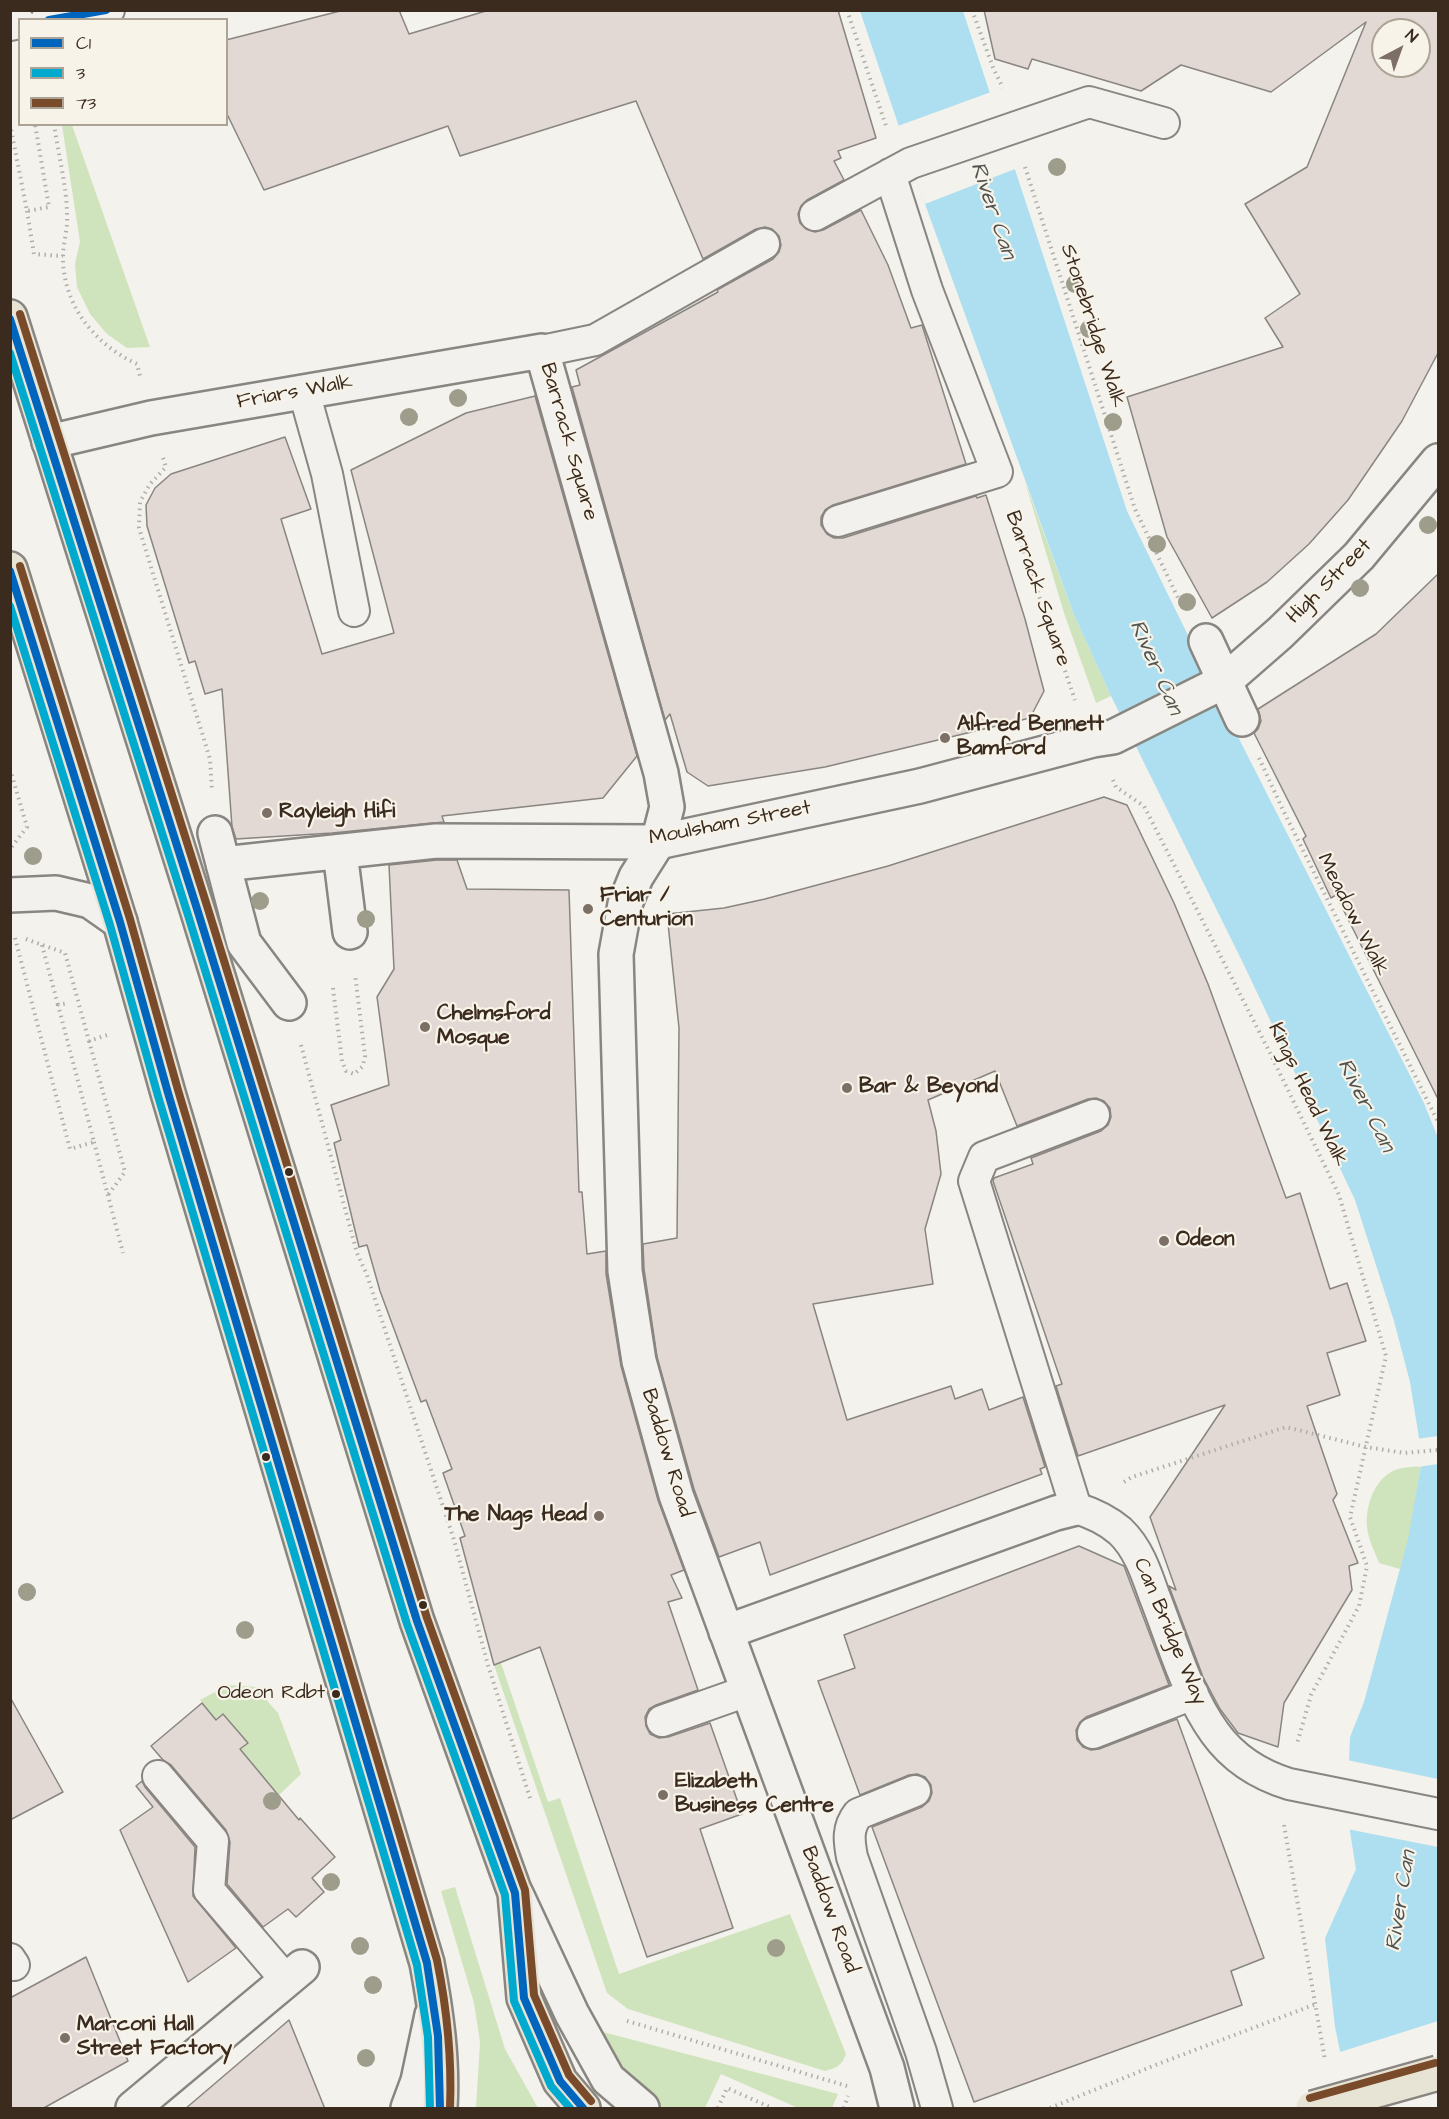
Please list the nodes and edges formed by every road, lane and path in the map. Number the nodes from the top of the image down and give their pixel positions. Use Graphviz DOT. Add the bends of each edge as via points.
graph roads {
  1 [pos="110,10"];
  2 [pos="848,10"];
  3 [pos="972,10"];
  4 [pos="59,18"];
  5 [pos="1164,123"];
  6 [pos="10,124"];
  7 [pos="35,126"];
  8 [pos="54,126"];
  9 [pos="1009,130"];
  10 [pos="901,168"];
  11 [pos="27,211"];
  12 [pos="815,215"];
  13 [pos="764,244"];
  14 [pos="63,256"];
  15 [pos="10,317"];
  16 [pos="542,351"];
  17 [pos="304,392"];
  18 [pos="151,418"];
  19 [pos="49,442"];
  20 [pos="997,472"];
  21 [pos="1435,474"];
  22 [pos="838,521"];
  23 [pos="10,569"];
  24 [pos="354,611"];
  25 [pos="1206,641"];
  26 [pos="1222,683"];
  27 [pos="1077,707"];
  28 [pos="1242,719"];
  29 [pos="1113,737"];
  30 [pos="10,769"];
  31 [pos="661,773"];
  32 [pos="1116,787"];
  33 [pos="658,842"];
  34 [pos="219,848"];
  35 [pos="10,849"];
  36 [pos="340,852"];
  37 [pos="10,895"];
  38 [pos="120,922"];
  39 [pos="350,932"];
  40 [pos="14,935"];
  41 [pos="42,945"];
  42 [pos="333,988"];
  43 [pos="289,1002"];
  44 [pos="68,1003"];
  45 [pos="58,1005"];
  46 [pos="89,1041"];
  47 [pos="1094,1115"];
  48 [pos="1438,1122"];
  49 [pos="94,1142"];
  50 [pos="108,1195"];
  51 [pos="123,1253"];
  52 [pos="1366,1447"];
  53 [pos="1438,1450"];
  54 [pos="1076,1508"];
  55 [pos="726,1632"];
  56 [pos="747,1691"];
  57 [pos="1193,1694"];
  58 [pos="662,1721"];
  59 [pos="1093,1733"];
  60 [pos="158,1776"];
  61 [pos="915,1791"];
  62 [pos="531,1802"];
  63 [pos="1438,1814"];
  64 [pos="515,1893"];
  65 [pos="294,1973"];
  66 [pos="435,2003"];
  67 [pos="1316,2004"];
  68 [pos="629,2023"];
  69 [pos="1438,2073"];
  70 [pos="846,2087"];
  71 [pos="848,2099"];
  72 [pos="134,2109"];
  73 [pos="408,2109"];
  74 [pos="440,2109"];
  75 [pos="583,2109"];
  76 [pos="642,2109"];
  77 [pos="718,2109"];
  78 [pos="772,2109"];
  79 [pos="844,2109"];
  80 [pos="897,2109"];
  81 [pos="937,2109"];
  82 [pos="1050,2109"];
  83 [pos="1313,2109"];
  1 -- 4 [label="lane"];
  2 -- 10 [label="path"];
  3 -- 9 [label="path, Stonebridge Walk" via="1003,88"];
  5 -- 9 [label="lane" via="1089,102"];
  6 -- 11 [label="path"];
  7 -- 11 [label="path" via="49,207"];
  8 -- 14 [label="path" via="68,216"];
  9 -- 10 [label="lane"];
  9 -- 25 [label="path, Stonebridge Walk" via="1135,509 1186,615"];
  10 -- 12 [label="lane"];
  10 -- 20 [label="lane" via="927,290"];
  11 -- 14 [label="path" via="34,254"];
  13 -- 16 [label="lane, Barrack Square" via="595,340"];
  14 -- 18 [label="path" via="66,287 82,320 101,342 137,364"];
  15 -- 19 [label="main road"];
  16 -- 17 [label="street, Friars Walk"];
  16 -- 31 [label="street, Barrack Square"];
  17 -- 18 [label="street, Friars Walk"];
  17 -- 24 [label="lane" via="327,474"];
  18 -- 19 [label="street, Friars Walk"];
  18 -- 34 [label="path" via="166,467 140,502 139,528 210,759"];
  19 -- 64 [label="main road" via="417,1621"];
  20 -- 22 [label="lane"];
  20 -- 27 [label="path, Barrack Square"];
  21 -- 26 [label="street, High Street" via="1359,556"];
  23 -- 38 [label="main road"];
  25 -- 26 [label="street"];
  26 -- 28 [label="street"];
  26 -- 29 [label="street, High Street"];
  28 -- 48 [label="path, Meadow Walk"];
  29 -- 33 [label="street, Moulsham Street" via="920,786"];
  30 -- 35 [label="path" via="27,827"];
  31 -- 33 [label="street, Baddow Road" via="667,807"];
  32 -- 52 [label="path, Kings Head Walk" via="1144,806 1339,1195 1386,1356"];
  33 -- 36 [label="street, Moulsham Street" via="436,841"];
  33 -- 55 [label="street, Baddow Road" via="625,904 616,954 625,1271 639,1361 676,1495"];
  34 -- 36 [label="street, Moulsham Street"];
  34 -- 43 [label="street" via="244,943"];
  36 -- 39 [label="street"];
  37 -- 38 [label="street" via="56,893 90,901"];
  38 -- 66 [label="main road" via="427,1963"];
  39 -- 42 [label="path" via="365,1056 363,1066 354,1074 346,1071 342,1061"];
  40 -- 49 [label="path" via="70,1149"];
  41 -- 45 [label="path"];
  43 -- 62 [label="path" via="357,1253 453,1540"];
  44 -- 45 [label="path"];
  45 -- 49 [label="path"];
  46 -- 50 [label="path" via="125,1172"];
  47 -- 54 [label="lane" via="984,1157 974,1181"];
  49 -- 50 [label="path"];
  50 -- 51 [label="path"];
  52 -- 53 [label="path" via="1404,1453"];
  52 -- 54 [label="path" via="1286,1427 1132,1477"];
  54 -- 55 [label="street"];
  54 -- 57 [label="lane, Can Bridge Way" via="1096,1514 1120,1532 1141,1559"];
  55 -- 56 [label="street, Baddow Road"];
  56 -- 58 [label="lane"];
  56 -- 80 [label="street, Baddow Road" via="887,2068"];
  57 -- 59 [label="lane"];
  57 -- 63 [label="lane, Can Bridge Way" via="1215,1734 1266,1776"];
  60 -- 65 [label="lane" via="213,1841 210,1890"];
  61 -- 81 [label="lane" via="858,1814 852,1822 849,1840"];
  64 -- 75 [label="main road" via="524,1998 560,2081"];
  64 -- 76 [label="street" via="572,2014 608,2079"];
  65 -- 72 [label="street"];
  66 -- 73 [label="street"];
  66 -- 74 [label="main road" via="442,2083"];
  67 -- 82 [label="path"];
  68 -- 70 [label="path"];
  69 -- 83 [label="main road, bridge"];
  71 -- 79 [label="path"];
  77 -- 78 [label="path" via="727,2088"];
}
